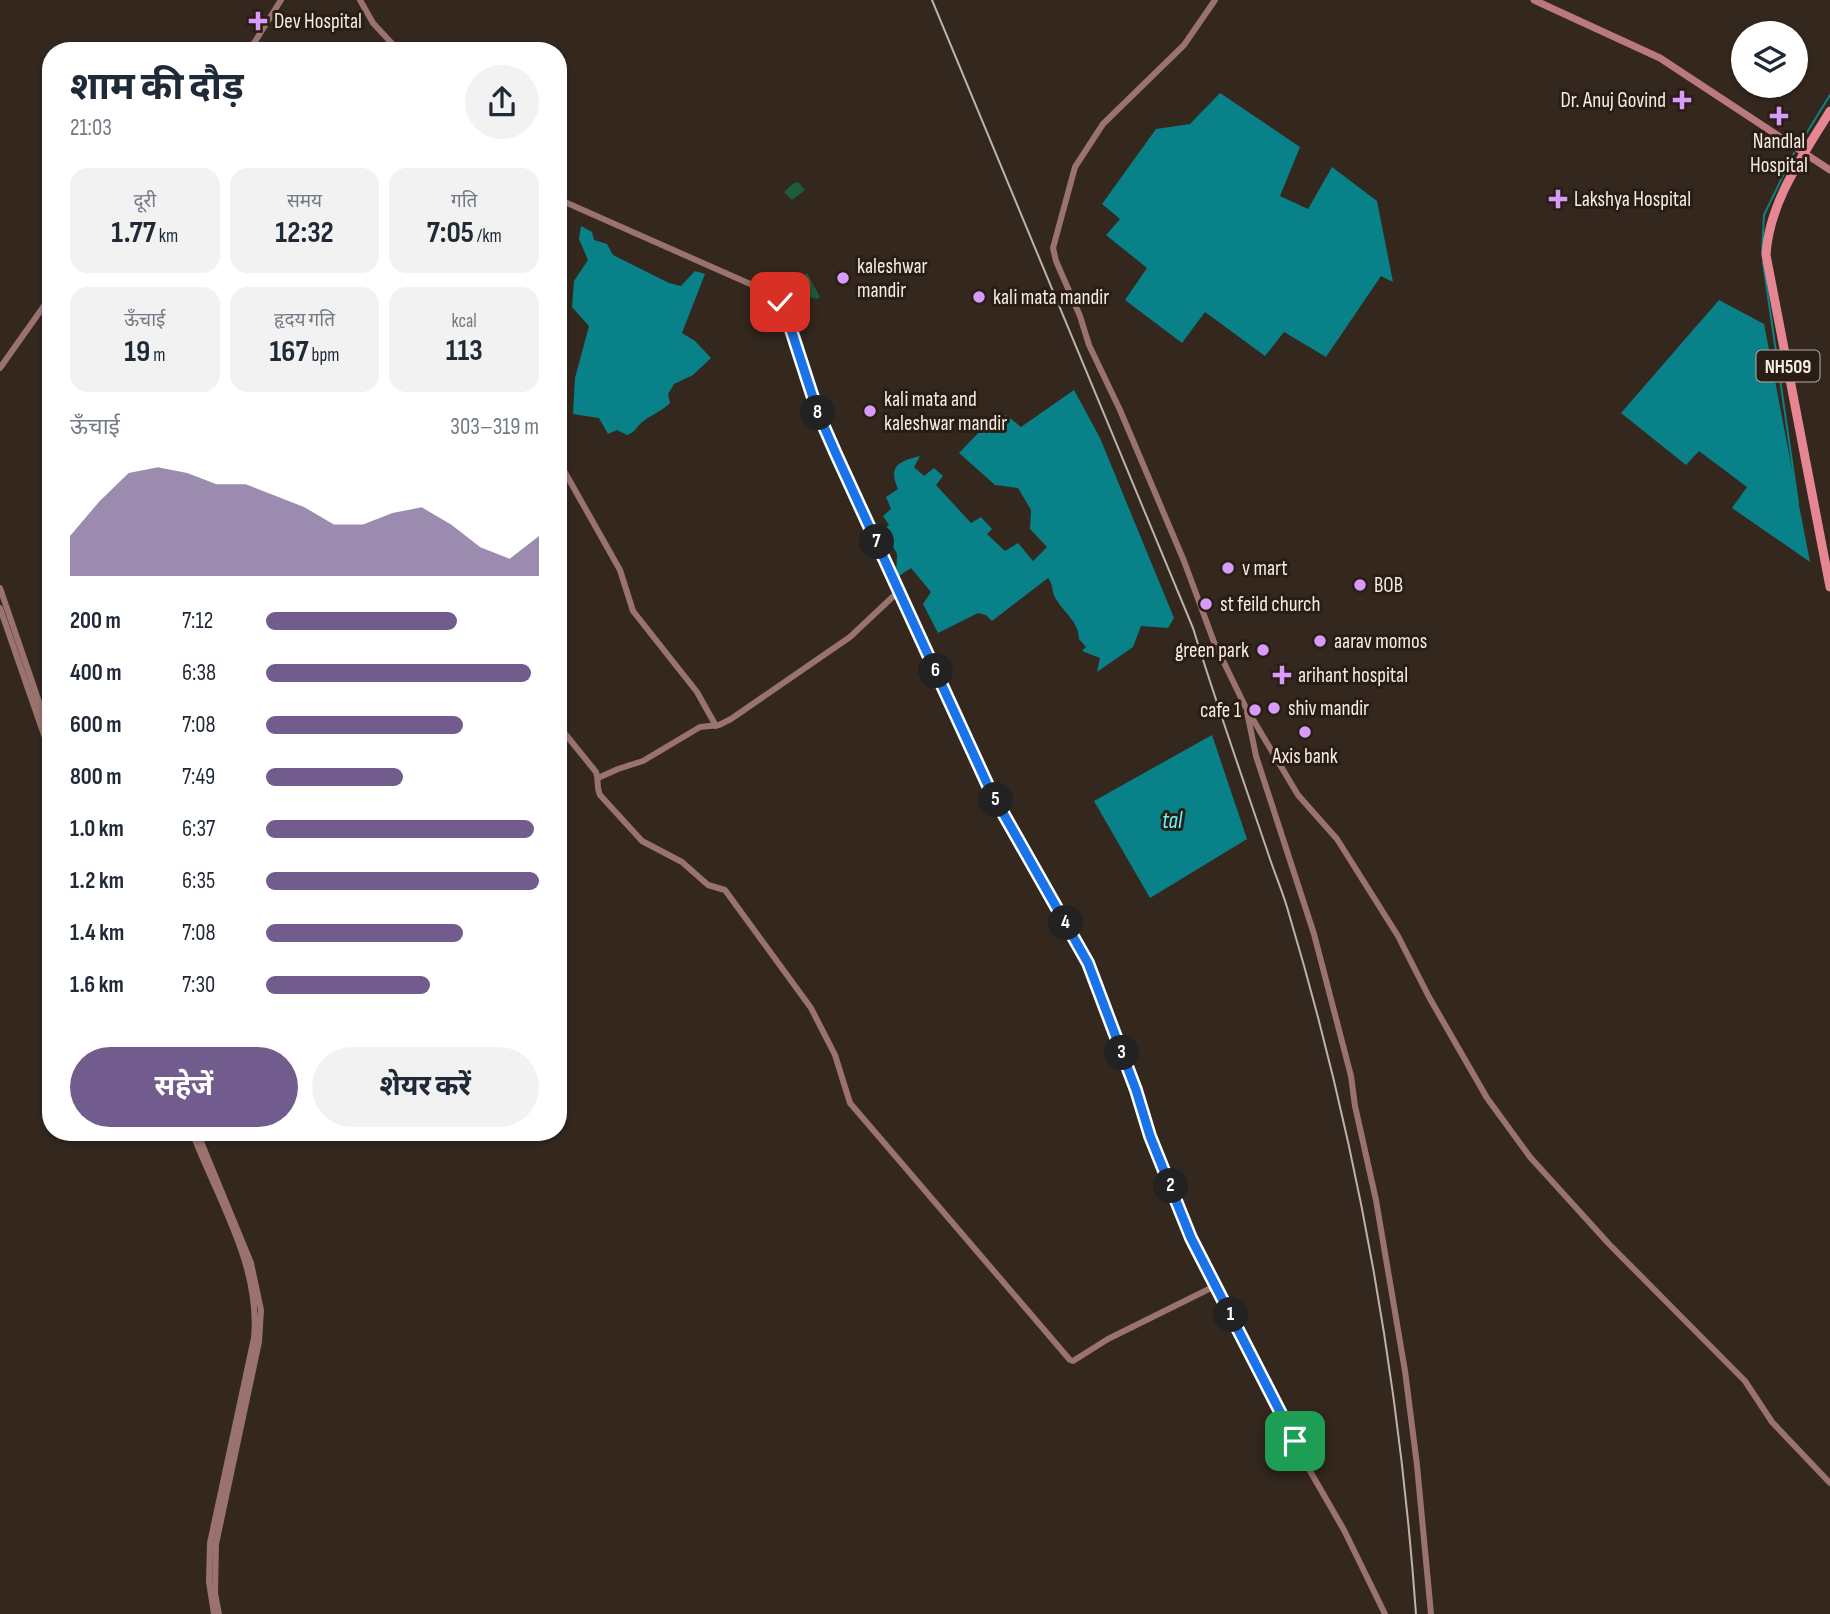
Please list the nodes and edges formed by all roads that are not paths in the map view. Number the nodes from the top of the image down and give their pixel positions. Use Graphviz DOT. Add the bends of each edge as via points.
graph roads {
  1 [pos="281,0"];
  2 [pos="360,0"];
  3 [pos="1215,0"];
  4 [pos="1534,0"];
  5 [pos="1544,0"];
  6 [pos="255,42"];
  7 [pos="391,42"];
  8 [pos="1714,91"];
  9 [pos="1830,111"];
  10 [pos="1805,153"];
  11 [pos="1830,168"];
  12 [pos="567,203"];
  13 [pos="42,309"];
  14 [pos="0,368"];
  15 [pos="567,476"];
  16 [pos="1830,587"];
  17 [pos="0,588"];
  18 [pos="900,590"];
  19 [pos="0,608"];
  20 [pos="1245,706"];
  21 [pos="42,711"];
  22 [pos="716,726"];
  23 [pos="42,729"];
  24 [pos="567,735"];
  25 [pos="598,778"];
  26 [pos="199,1141"];
  27 [pos="1215,1286"];
  28 [pos="1830,1483"];
  29 [pos="217,1614"];
  30 [pos="1385,1614"];
  31 [pos="1431,1614"];
  1 -- 6 [label="street"];
  2 -- 7 [label="street"];
  3 -- 20 [label="street" via="1184,45 1102,124 1075,167 1053,247 1089,345 1184,561 1213,642"];
  4 -- 8 [label="main road" via="1660,58"];
  5 -- 8 [label="main road" via="1657,52"];
  8 -- 10 [label="main road"];
  9 -- 10 [label="highway, NH509"];
  10 -- 11 [label="main road"];
  10 -- 16 [label="highway, NH509" via="1775,210 1766,255"];
  12 -- 18 [label="street" via="709,264 780,302 818,413"];
  13 -- 14 [label="street"];
  15 -- 22 [label="street" via="620,570 633,611 697,692"];
  17 -- 21 [label="street"];
  18 -- 22 [label="street" via="850,637"];
  18 -- 27 [label="street" via="990,790 1088,963 1150,1136"];
  19 -- 23 [label="street"];
  20 -- 28 [label="street" via="1298,796 1337,839 1398,936 1456,1045 1510,1132 1609,1244 1745,1381 1772,1422"];
  20 -- 31 [label="street" via="1256,756 1314,934 1351,1076 1409,1393"];
  22 -- 25 [label="street" via="700,727 643,761"];
  24 -- 25 [label="street"];
  25 -- 27 [label="street" via="600,794 642,841 682,862 708,885 725,890 811,1008 835,1055 850,1103 1070,1360"];
  26 -- 29 [label="street" via="253,1279 255,1308 254,1338 210,1543 209,1582"];
  27 -- 30 [label="street"];
}
